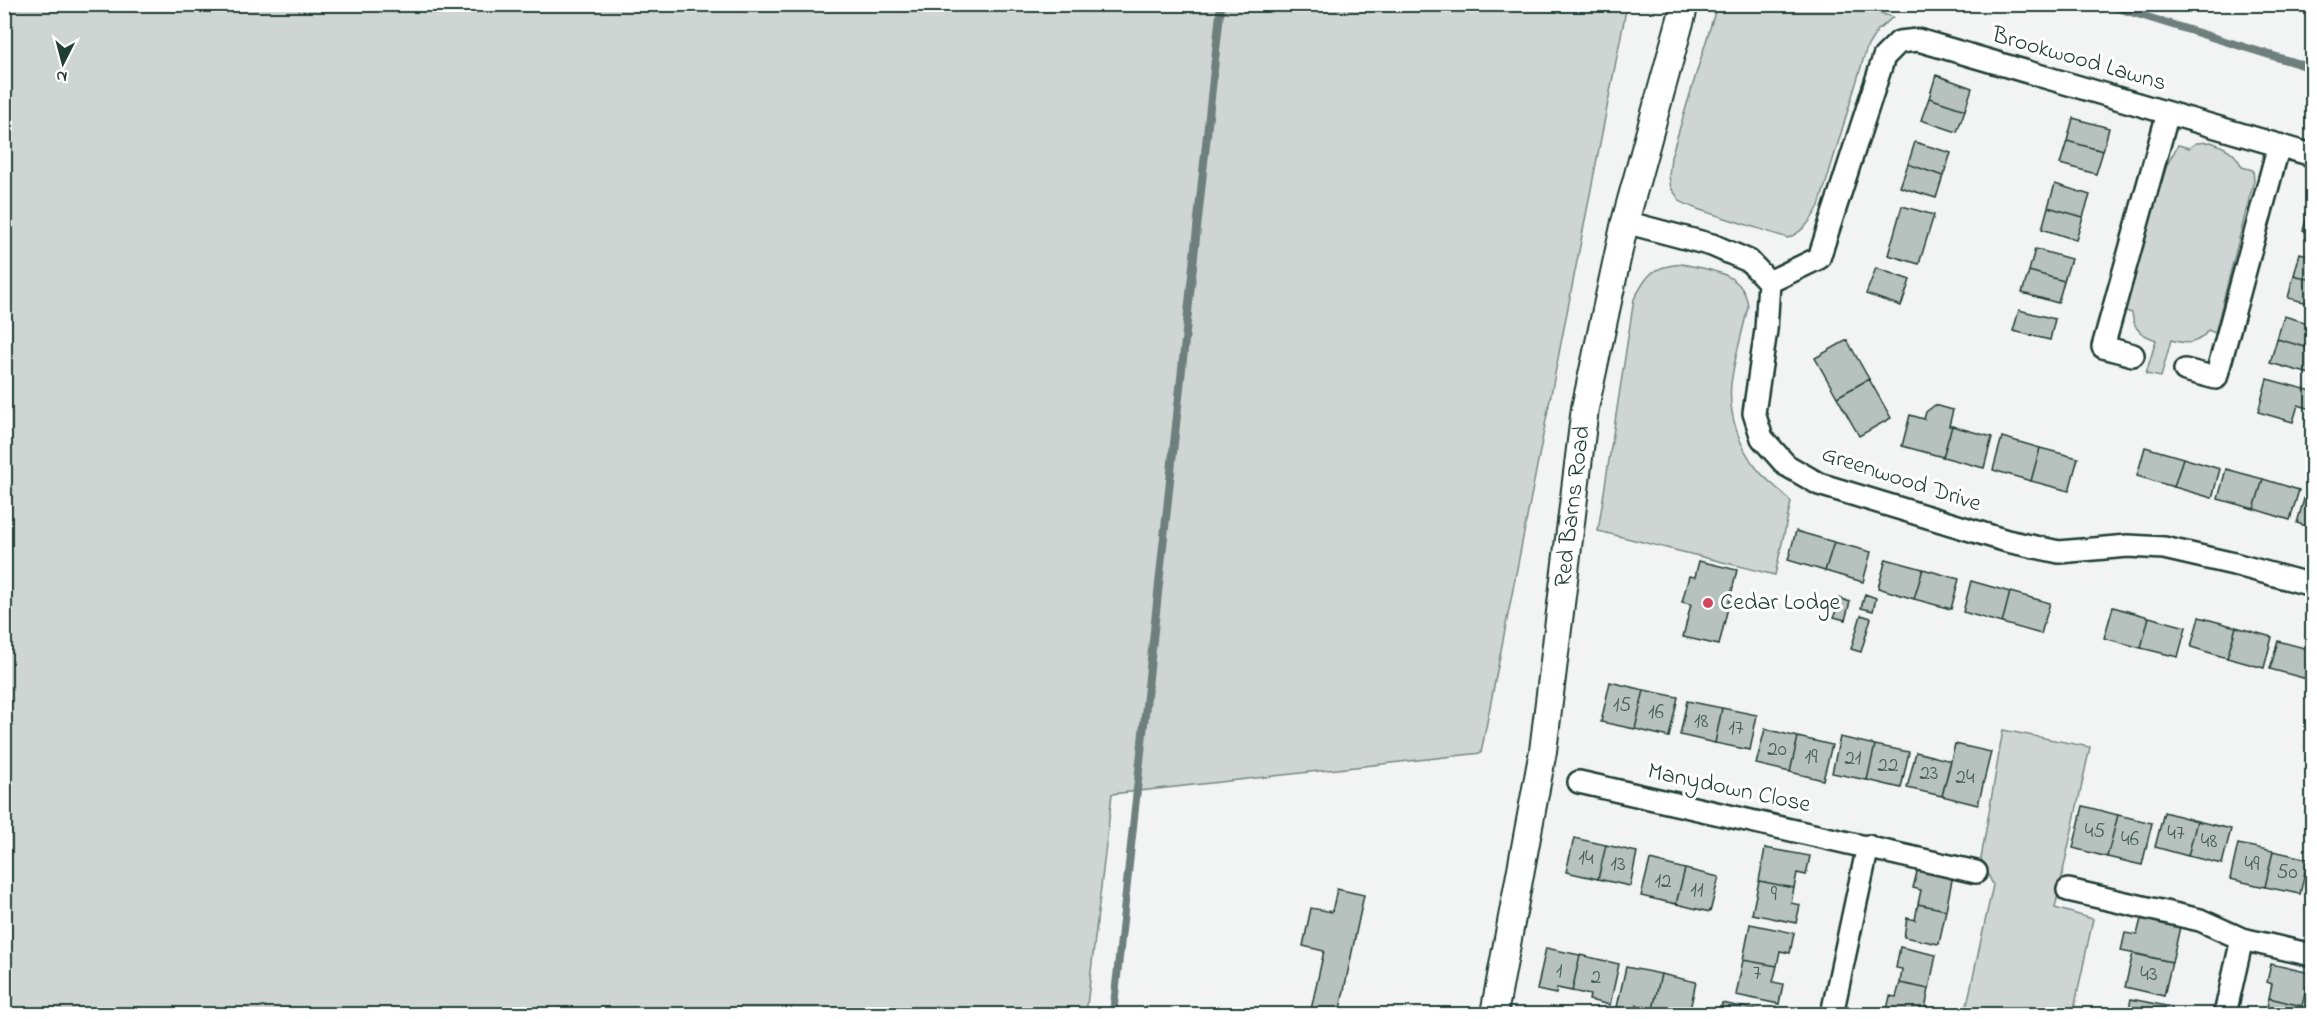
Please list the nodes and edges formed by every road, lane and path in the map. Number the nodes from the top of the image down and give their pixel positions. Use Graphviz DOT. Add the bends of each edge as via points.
graph roads {
  1 [pos="1685,4"];
  2 [pos="2168,113"];
  3 [pos="2279,146"];
  4 [pos="2313,155"];
  5 [pos="1625,222"];
  6 [pos="1769,282"];
  7 [pos="2133,355"];
  8 [pos="2185,370"];
  9 [pos="2313,585"];
  10 [pos="1579,782"];
  11 [pos="1868,846"];
  12 [pos="1976,872"];
  13 [pos="2068,890"];
  14 [pos="2242,939"];
  15 [pos="2313,955"];
  16 [pos="1494,1014"];
  17 [pos="1832,1014"];
  18 [pos="2225,1014"];
  1 -- 5 [label="street, Red Barns Road"];
  2 -- 3 [label="street, Brookwood Lawns"];
  2 -- 6 [label="street, Brookwood Lawns" via="1918,40 1899,42 1884,57 1819,258"];
  2 -- 7 [label="street" via="2103,347"];
  3 -- 4 [label="street, Brookwood Lawns"];
  3 -- 8 [label="street" via="2216,378"];
  5 -- 6 [label="street" via="1712,245 1749,261"];
  5 -- 16 [label="street, Red Barns Road" via="1585,408 1543,751"];
  6 -- 9 [label="street, Greenwood Drive" via="1754,413 1762,438 1786,465 1819,484 2007,541 2058,552 2128,546 2164,548"];
  10 -- 11 [label="street, Manydown Close"];
  11 -- 12 [label="street, Manydown Close"];
  11 -- 17 [label="street"];
  13 -- 14 [label="street" via="2200,920"];
  14 -- 15 [label="street"];
  14 -- 18 [label="street"];
}
